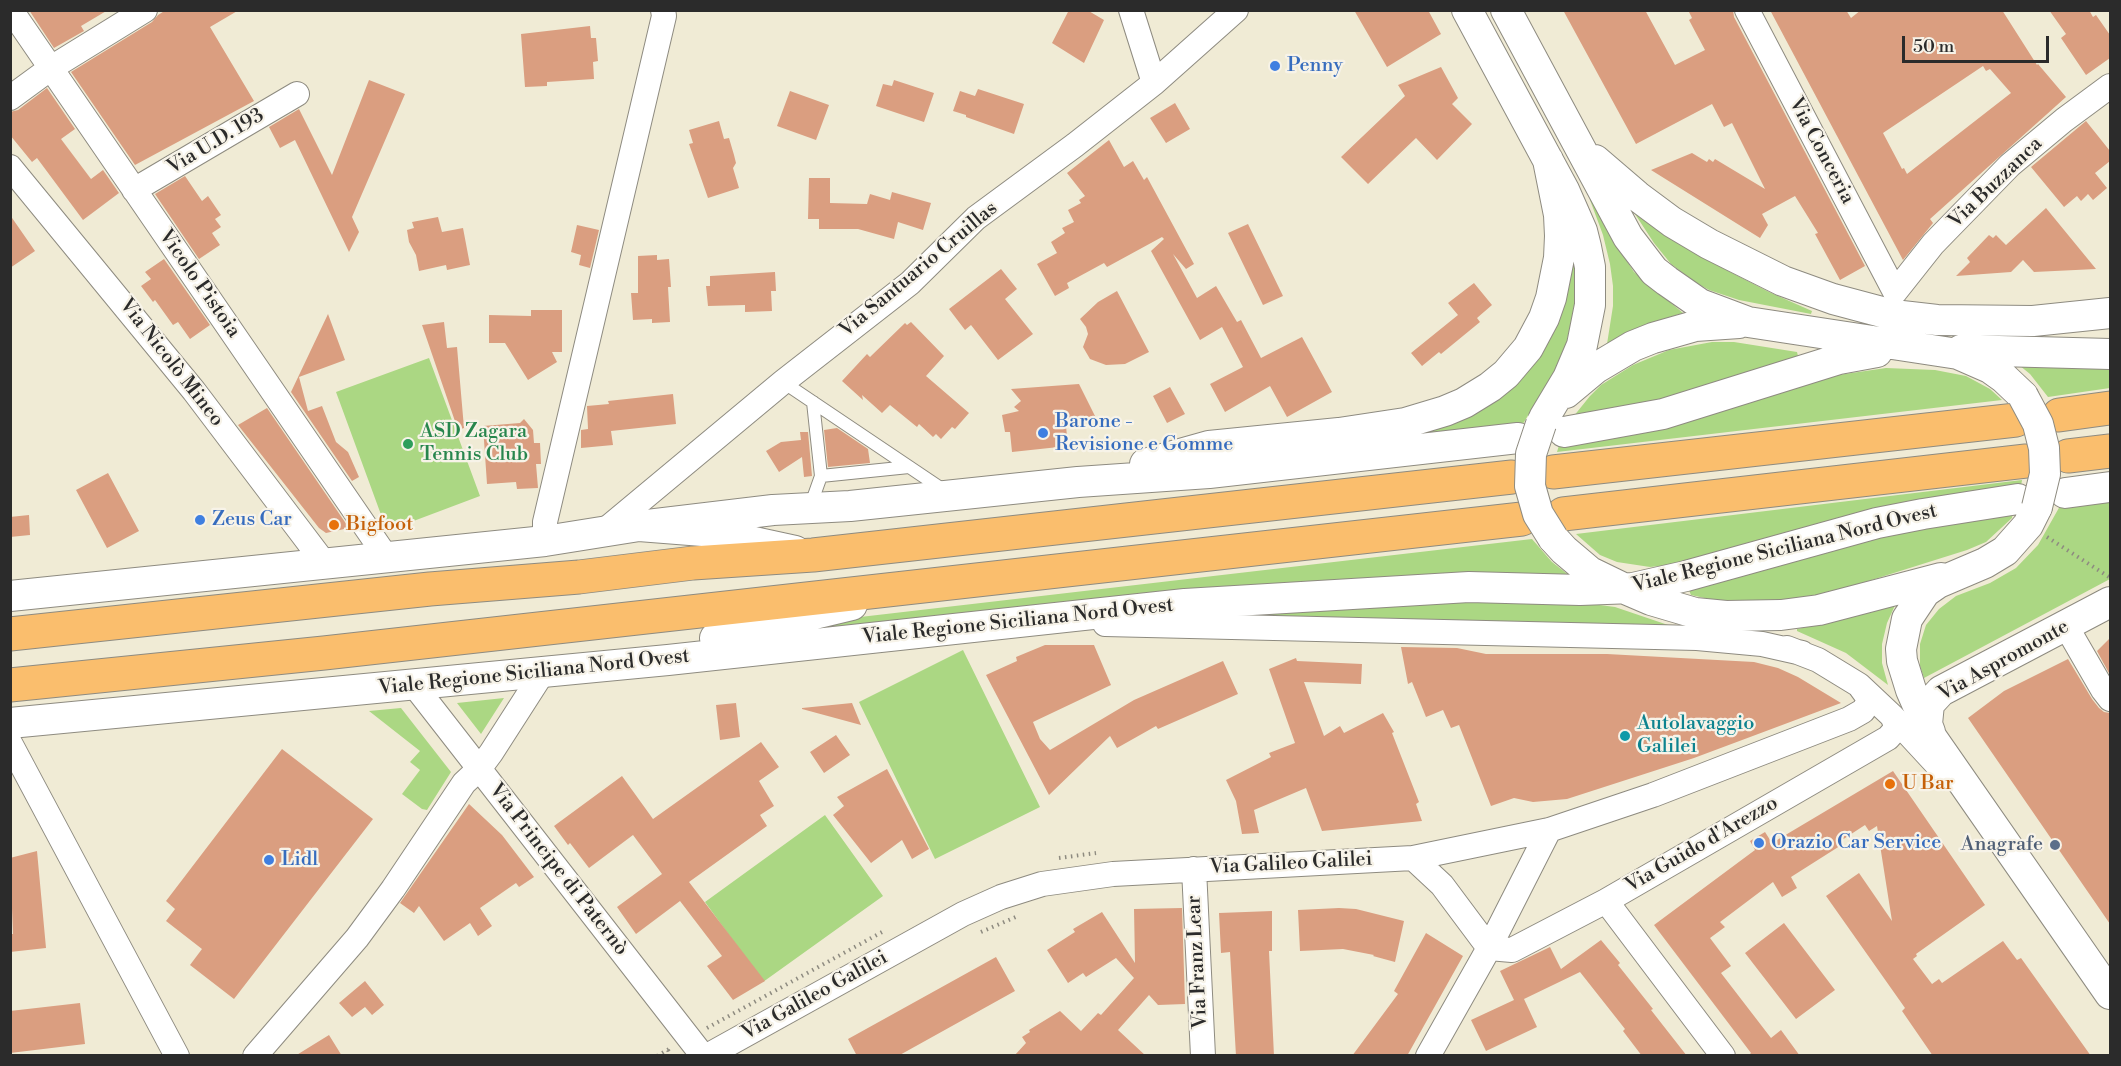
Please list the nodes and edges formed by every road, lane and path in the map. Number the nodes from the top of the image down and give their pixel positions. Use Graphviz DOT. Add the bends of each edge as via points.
graph roads {
  1 [pos="11,10"];
  2 [pos="145,10"];
  3 [pos="663,10"];
  4 [pos="1131,10"];
  5 [pos="1236,10"];
  6 [pos="1467,10"];
  7 [pos="1506,10"];
  8 [pos="1747,10"];
  9 [pos="51,68"];
  10 [pos="1154,82"];
  11 [pos="2110,86"];
  12 [pos="297,94"];
  13 [pos="10,98"];
  14 [pos="1578,144"];
  15 [pos="1548,160"];
  16 [pos="10,167"];
  17 [pos="134,190"];
  18 [pos="1894,304"];
  19 [pos="2110,313"];
  20 [pos="2034,321"];
  21 [pos="1748,322"];
  22 [pos="2110,326"];
  23 [pos="1924,349"];
  24 [pos="2110,354"];
  25 [pos="783,382"];
  26 [pos="813,402"];
  27 [pos="2019,408"];
  28 [pos="2110,408"];
  29 [pos="2059,415"];
  30 [pos="1541,428"];
  31 [pos="2110,451"];
  32 [pos="2068,456"];
  33 [pos="2026,461"];
  34 [pos="909,467"];
  35 [pos="1553,472"];
  36 [pos="821,476"];
  37 [pos="1512,477"];
  38 [pos="1078,482"];
  39 [pos="2110,487"];
  40 [pos="2065,493"];
  41 [pos="951,495"];
  42 [pos="810,507"];
  43 [pos="2032,513"];
  44 [pos="1522,519"];
  45 [pos="639,526"];
  46 [pos="1558,526"];
  47 [pos="604,531"];
  48 [pos="545,542"];
  49 [pos="813,555"];
  50 [pos="387,558"];
  51 [pos="325,564"];
  52 [pos="1956,574"];
  53 [pos="219,575"];
  54 [pos="2110,578"];
  55 [pos="947,582"];
  56 [pos="1623,588"];
  57 [pos="10,596"];
  58 [pos="2110,602"];
  59 [pos="1695,613"];
  60 [pos="159,618"];
  61 [pos="2066,626"];
  62 [pos="929,631"];
  63 [pos="10,634"];
  64 [pos="1802,653"];
  65 [pos="595,667"];
  66 [pos="543,672"];
  67 [pos="10,685"];
  68 [pos="414,685"];
  69 [pos="1859,685"];
  70 [pos="2110,699"];
  71 [pos="1892,716"];
  72 [pos="10,723"];
  73 [pos="1932,738"];
  74 [pos="10,743"];
  75 [pos="479,769"];
  76 [pos="1549,830"];
  77 [pos="1996,830"];
  78 [pos="1413,858"];
  79 [pos="1194,869"];
  80 [pos="1606,901"];
  81 [pos="1026,914"];
  82 [pos="973,935"];
  83 [pos="1489,948"];
  84 [pos="2110,993"];
  85 [pos="177,1056"];
  86 [pos="255,1056"];
  87 [pos="657,1056"];
  88 [pos="671,1056"];
  89 [pos="705,1056"];
  90 [pos="1203,1056"];
  91 [pos="1428,1056"];
  92 [pos="1723,1056"];
  1 -- 9 [label="street, Vicolo Pistoia"];
  2 -- 9 [label="street"];
  3 -- 48 [label="street" via="545,522"];
  4 -- 10 [label="street"];
  5 -- 10 [label="street, Via Santuario Cruillas"];
  6 -- 15 [label="street"];
  7 -- 14 [label="street"];
  8 -- 18 [label="street, Via Conceria"];
  9 -- 13 [label="street"];
  9 -- 17 [label="street, Vicolo Pistoia"];
  10 -- 25 [label="street, Via Santuario Cruillas" via="976,219 909,283"];
  11 -- 18 [label="street, Via Buzzanca" via="2010,165 1933,244"];
  12 -- 17 [label="street, Via U.D. 193"];
  14 -- 18 [label="street" via="1637,196 1709,244 1783,281 1833,299"];
  14 -- 21 [label="street" via="1628,237 1654,271 1700,304"];
  15 -- 30 [label="street" via="1582,231 1590,267 1590,296 1587,324 1575,363"];
  15 -- 38 [label="street" via="1560,236 1551,298 1528,348 1490,387 1464,403 1405,423 1209,446"];
  16 -- 51 [label="street, Via Nicolò Mineo" via="194,391"];
  17 -- 50 [label="street, Vicolo Pistoia"];
  18 -- 20 [label="street" via="1938,320"];
  19 -- 20 [label="street"];
  20 -- 22 [label="street"];
  21 -- 23 [label="street"];
  21 -- 30 [label="street" via="1695,326 1633,346 1579,380"];
  23 -- 24 [label="street"];
  23 -- 27 [label="street" via="1958,354 1990,368 2009,382"];
  23 -- 30 [label="street" via="1839,358 1641,419"];
  25 -- 26 [label="lane"];
  25 -- 47 [label="street, Via Santuario Cruillas"];
  26 -- 34 [label="lane"];
  26 -- 36 [label="lane"];
  27 -- 35 [label="main road"];
  27 -- 43 [label="street, bridge" via="2038,424 2044,448 2045,474"];
  28 -- 29 [label="main road"];
  30 -- 38 [label="street" via="1221,471"];
  30 -- 46 [label="street, bridge" via="1531,454 1530,486 1538,514"];
  31 -- 32 [label="main road"];
  33 -- 46 [label="main road, Viale Regione Siciliana Nord Ovest"];
  34 -- 36 [label="lane"];
  34 -- 41 [label="lane"];
  36 -- 42 [label="lane"];
  37 -- 49 [label="main road"];
  38 -- 41 [label="street"];
  39 -- 40 [label="street"];
  41 -- 42 [label="street"];
  42 -- 45 [label="street"];
  43 -- 52 [label="street" via="2028,525 2005,551"];
  43 -- 54 [label="path"];
  43 -- 56 [label="street, Viale Regione Siciliana Nord Ovest" via="1923,514 1653,585"];
  44 -- 55 [label="main road"];
  45 -- 47 [label="street"];
  45 -- 49 [label="street" via="703,531"];
  46 -- 56 [label="street" via="1564,550 1590,572"];
  47 -- 48 [label="street"];
  48 -- 50 [label="street"];
  49 -- 60 [label="main road" via="693,563"];
  50 -- 51 [label="street"];
  51 -- 53 [label="street"];
  52 -- 59 [label="street" via="1793,615"];
  52 -- 73 [label="street" via="1925,592 1917,602 1907,619 1901,649 1911,690"];
  53 -- 57 [label="street"];
  53 -- 60 [label="street"];
  55 -- 65 [label="street"];
  55 -- 67 [label="main road"];
  56 -- 59 [label="street"];
  56 -- 62 [label="street, Viale Regione Siciliana Nord Ovest" via="1469,587 1323,595 1185,604"];
  58 -- 61 [label="street, Via Aspromonte"];
  59 -- 64 [label="street"];
  60 -- 63 [label="main road"];
  61 -- 70 [label="street"];
  61 -- 73 [label="street, Via Aspromonte" via="1935,696 1927,712"];
  62 -- 64 [label="street" via="1159,624 1697,638 1762,644"];
  62 -- 65 [label="street, Viale Regione Siciliana Nord Ovest"];
  64 -- 69 [label="street"];
  65 -- 66 [label="street, Viale Regione Siciliana Nord Ovest"];
  66 -- 68 [label="street, Viale Regione Siciliana Nord Ovest"];
  66 -- 75 [label="street"];
  68 -- 72 [label="street, Viale Regione Siciliana Nord Ovest"];
  68 -- 75 [label="street, Via Principe di Paternò"];
  69 -- 71 [label="street"];
  69 -- 76 [label="street, Via Galileo Galilei" via="1868,703 1849,719 1653,795"];
  71 -- 77 [label="street"];
  71 -- 80 [label="street, Via Guido d'Arezzo" via="1896,729 1888,738"];
  73 -- 77 [label="street"];
  74 -- 85 [label="street"];
  75 -- 86 [label="street" via="464,783 357,938"];
  75 -- 89 [label="street, Via Principe di Paternò"];
  76 -- 78 [label="street, Via Galileo Galilei"];
  76 -- 83 [label="street"];
  77 -- 84 [label="street"];
  78 -- 79 [label="street, Via Galileo Galilei"];
  78 -- 83 [label="street" via="1442,885"];
  79 -- 89 [label="street, Via Galileo Galilei" via="1077,878 1001,897 963,914"];
  79 -- 90 [label="street, Via Franz Lear"];
  80 -- 83 [label="street, Via Guido d'Arezzo" via="1512,950"];
  80 -- 92 [label="street"];
  81 -- 82 [label="path"];
  83 -- 91 [label="street"];
  87 -- 88 [label="path" via="669,1049"];
}
